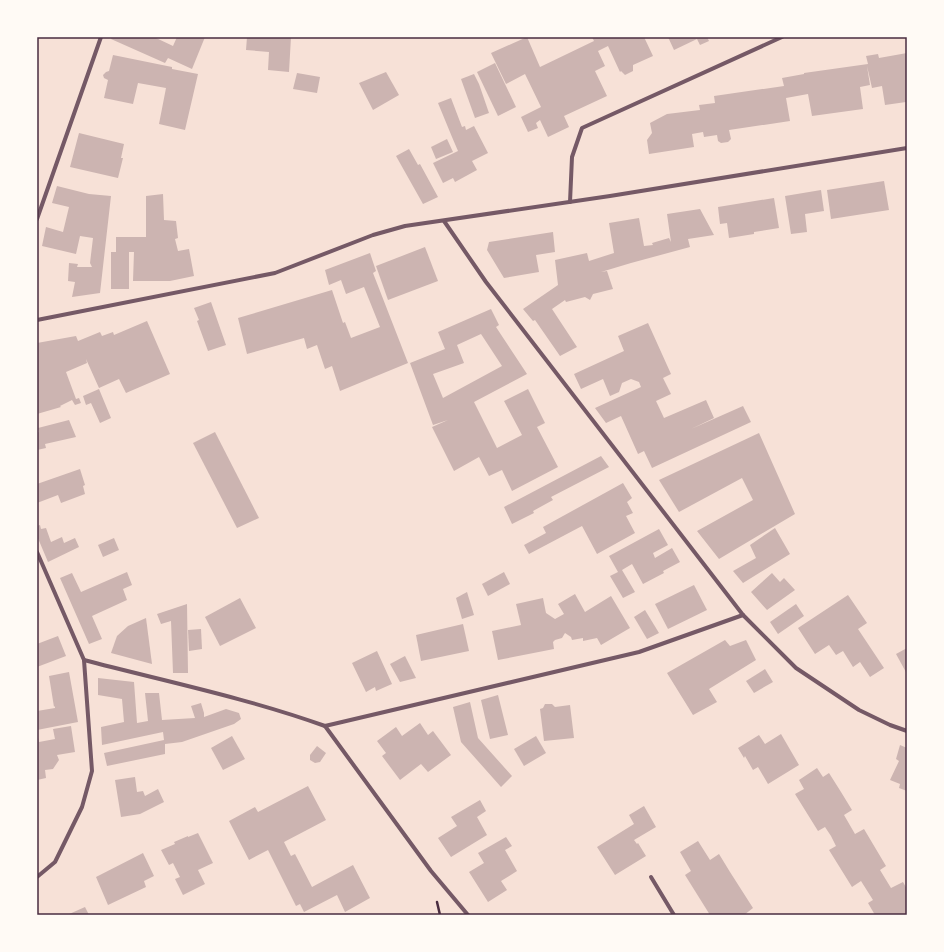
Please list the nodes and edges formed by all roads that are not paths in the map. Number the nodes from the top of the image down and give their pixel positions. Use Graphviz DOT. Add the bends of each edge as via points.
graph roads {
  1 [pos="101,37"];
  2 [pos="782,37"];
  3 [pos="907,148"];
  4 [pos="570,202"];
  5 [pos="37,219"];
  6 [pos="444,220"];
  7 [pos="37,320"];
  8 [pos="37,552"];
  9 [pos="743,615"];
  10 [pos="84,660"];
  11 [pos="325,726"];
  12 [pos="907,731"];
  13 [pos="37,877"];
  14 [pos="651,878"];
  15 [pos="468,915"];
  16 [pos="674,915"];
  1 -- 5 [label="street"];
  2 -- 4 [label="street" via="582,128 572,157"];
  3 -- 4 [label="street"];
  4 -- 6 [label="street"];
  6 -- 7 [label="street" via="405,226 373,235 275,273"];
  6 -- 9 [label="street" via="486,282"];
  8 -- 10 [label="street"];
  9 -- 11 [label="street" via="640,652"];
  9 -- 12 [label="street" via="796,668 859,710"];
  10 -- 11 [label="street"];
  10 -- 13 [label="street" via="92,771 82,807 55,862"];
  11 -- 15 [label="street" via="431,871"];
  14 -- 16 [label="street"];
}
